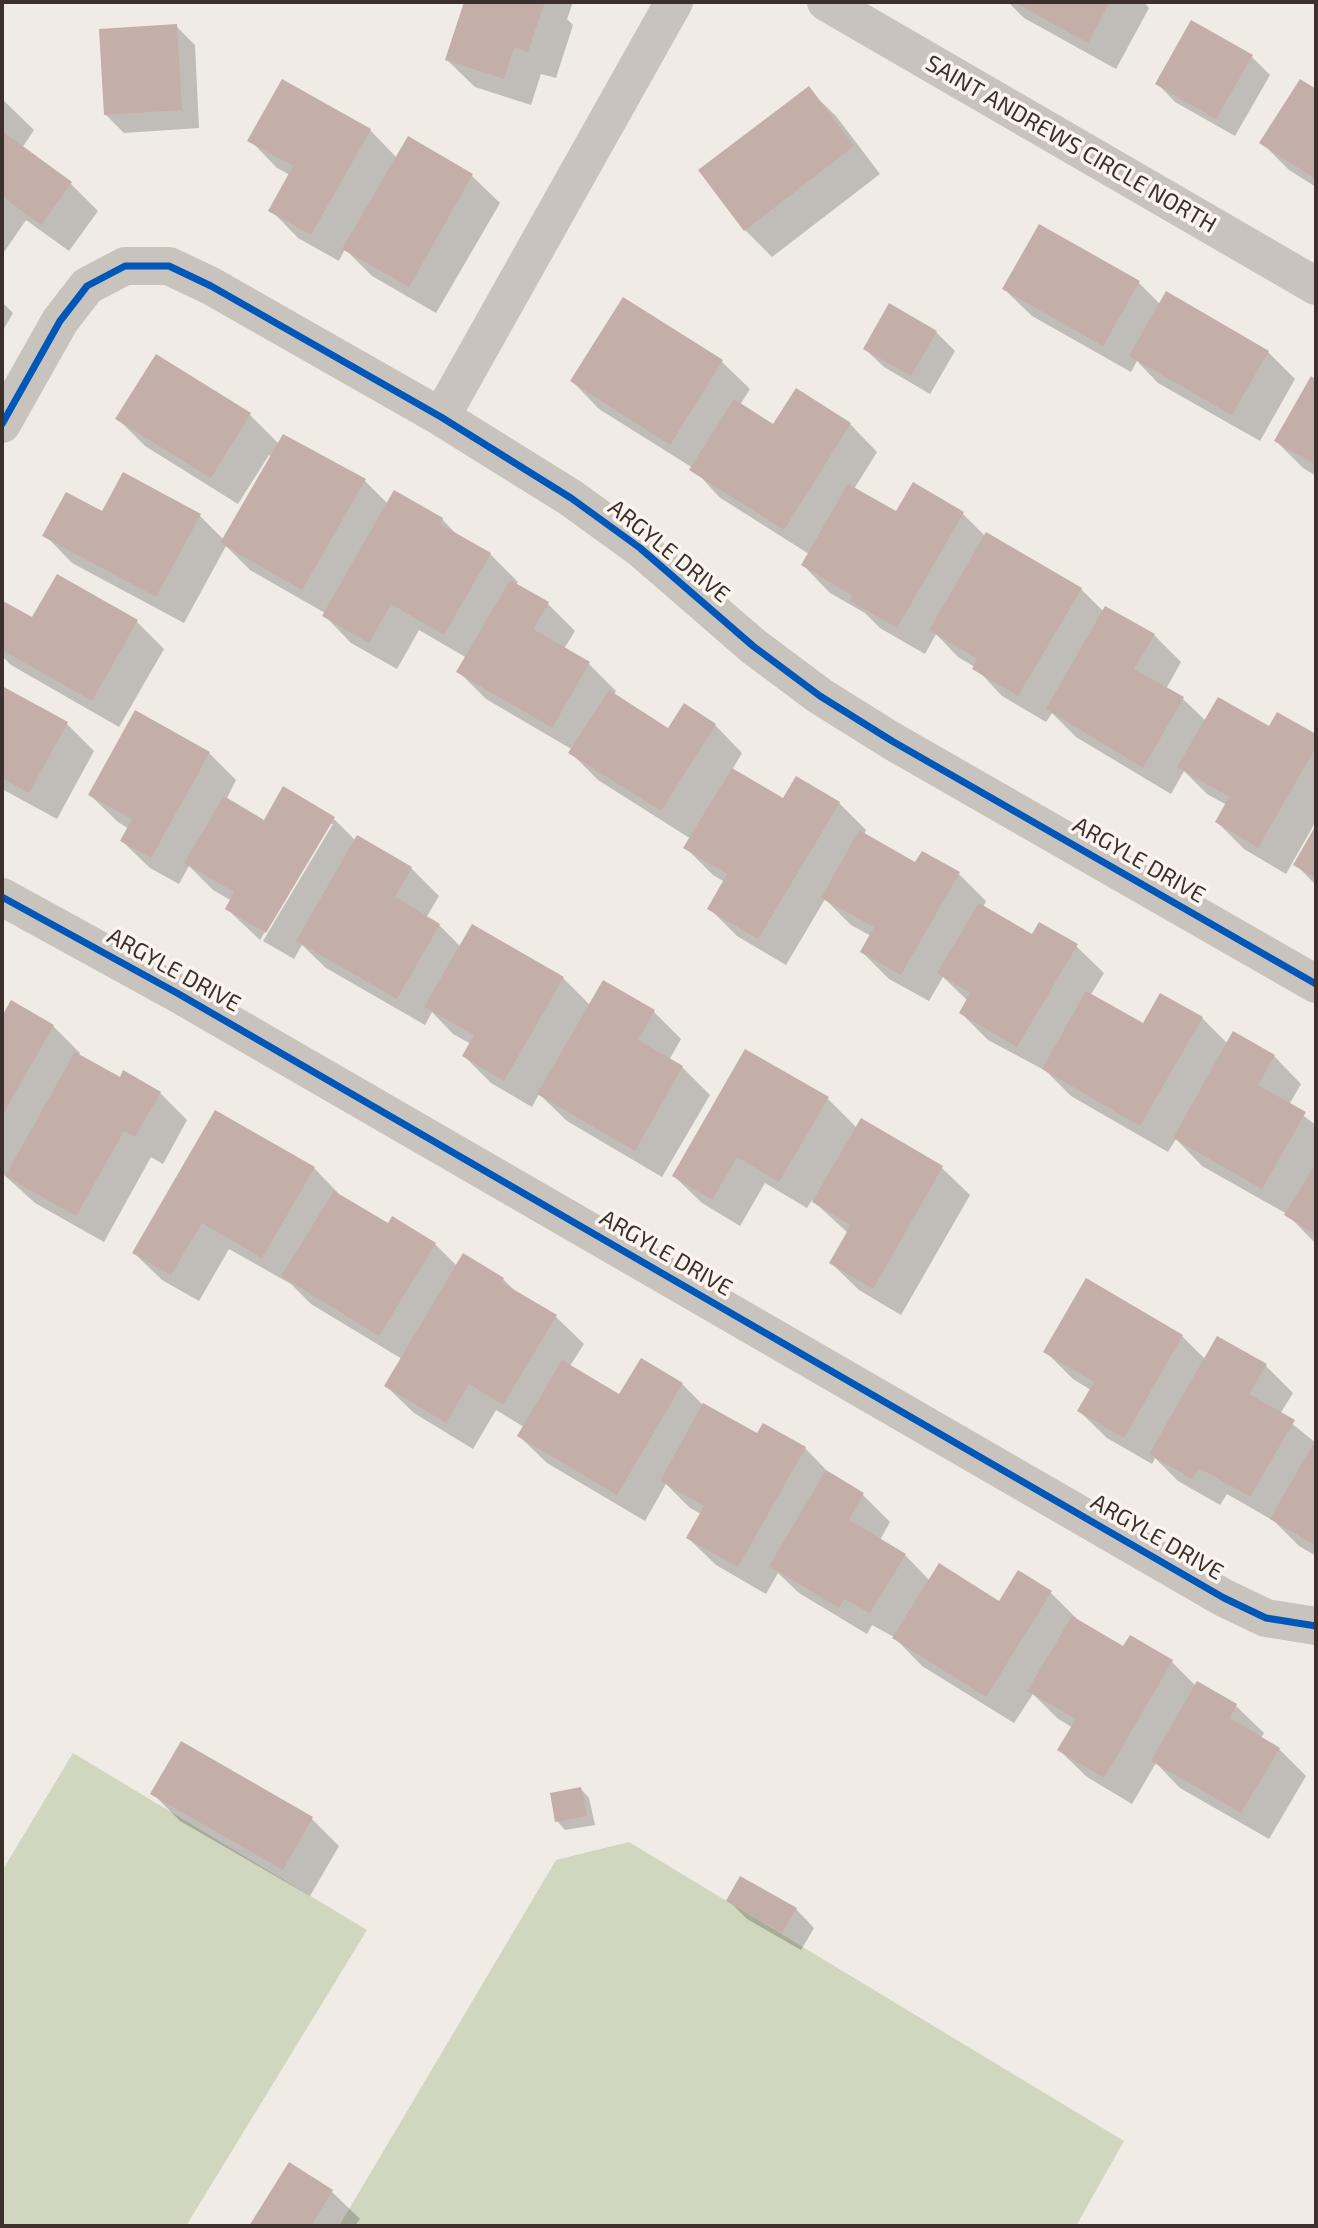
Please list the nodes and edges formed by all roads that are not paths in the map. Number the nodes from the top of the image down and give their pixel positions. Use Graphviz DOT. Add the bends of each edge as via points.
graph roads {
  1 [pos="674,2"];
  2 [pos="826,2"];
  3 [pos="1316,286"];
  4 [pos="441,417"];
  5 [pos="2,424"];
  6 [pos="2,897"];
  7 [pos="1316,984"];
  8 [pos="1316,1626"];
  1 -- 4 [label="street"];
  2 -- 3 [label="street, SAINT ANDREWS CIRCLE NORTH"];
  4 -- 5 [label="street, ARGYLE DRIVE" via="211,286 169,266 125,266 87,286 60,321"];
  4 -- 7 [label="street, ARGYLE DRIVE" via="571,498 640,548 753,646 820,696"];
  6 -- 8 [label="street, ARGYLE DRIVE" via="177,993 1224,1598 1266,1618"];
}
